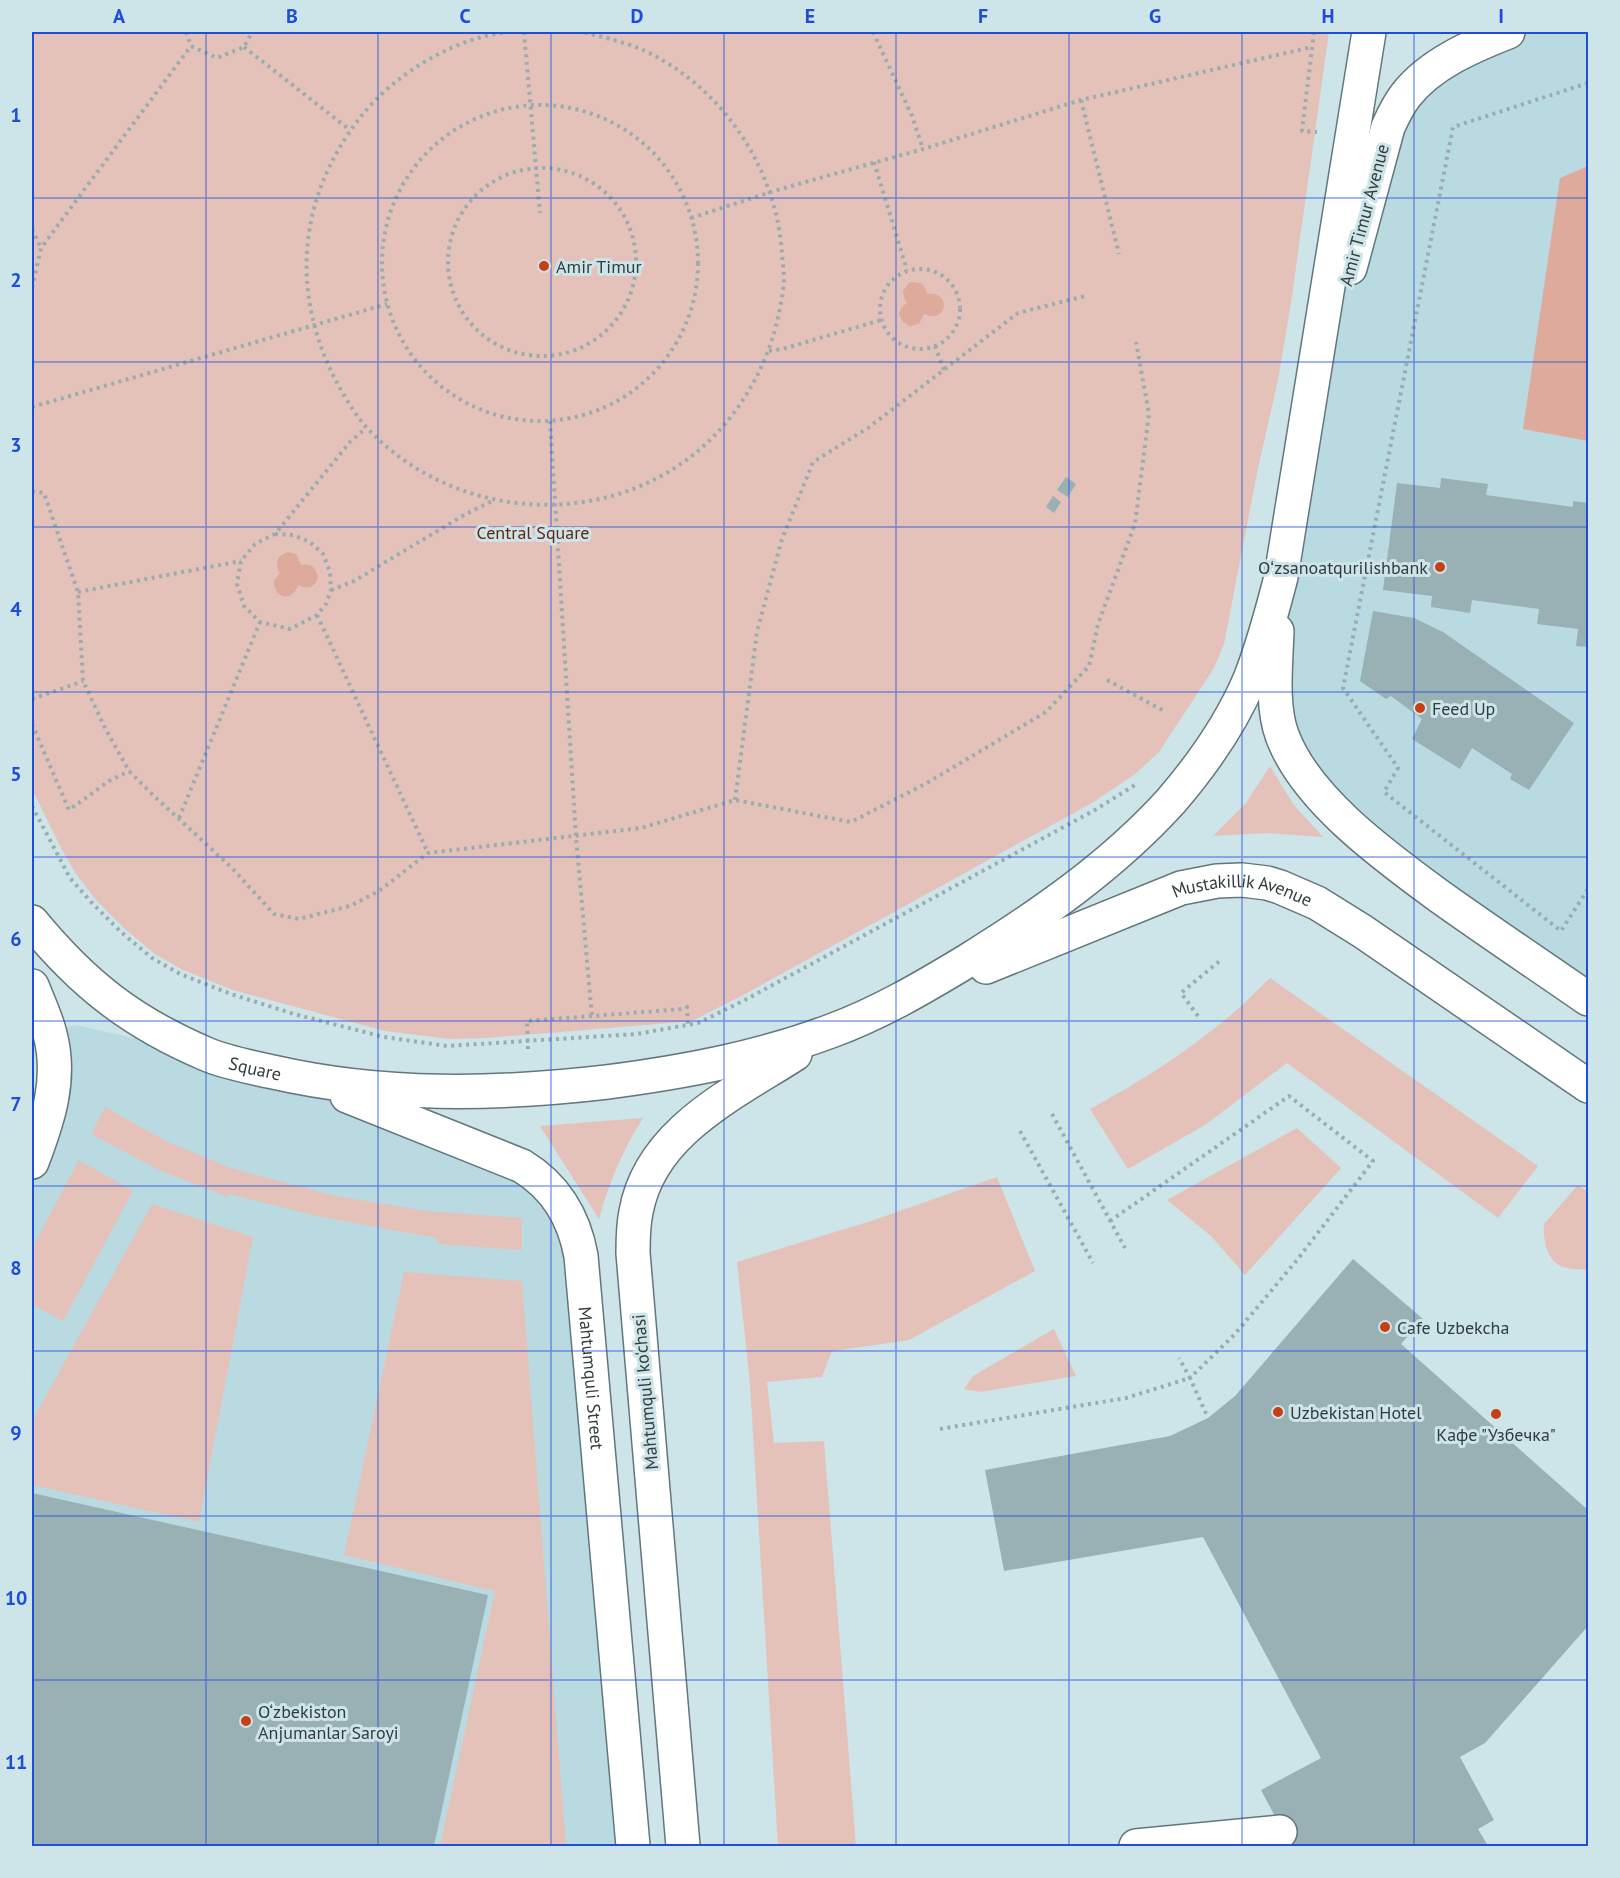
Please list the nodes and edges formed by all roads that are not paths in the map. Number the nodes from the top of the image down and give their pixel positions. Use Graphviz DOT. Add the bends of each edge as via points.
graph roads {
  1 [pos="1370,32"];
  2 [pos="1508,32"];
  3 [pos="1301,456"];
  4 [pos="1281,577"];
  5 [pos="32,921"];
  6 [pos="32,986"];
  7 [pos="1588,999"];
  8 [pos="862,1017"];
  9 [pos="832,1031"];
  10 [pos="300,1078"];
  11 [pos="1588,1086"];
  12 [pos="32,1162"];
  13 [pos="1280,1832"];
  14 [pos="633,1846"];
  15 [pos="682,1846"];
  16 [pos="1136,1846"];
  1 -- 3 [label="main road"];
  2 -- 3 [label="main road, Amir Timur Avenue" via="1432,71 1395,110"];
  3 -- 4 [label="main road"];
  4 -- 7 [label="main road" via="1278,718 1282,736 1300,768 1333,807 1383,855"];
  4 -- 8 [label="main road" via="1262,646 1234,712 1195,771 1156,816 1096,872 1039,914 947,973"];
  5 -- 10 [label="main road, Square" via="99,992 154,1029 210,1056"];
  6 -- 12 [label="main road" via="50,1032 55,1065 52,1100"];
  8 -- 9 [label="main road"];
  8 -- 11 [label="main road, Mustakillik Avenue" via="1169,892 1217,881 1242,880 1280,887 1317,903"];
  9 -- 10 [label="main road" via="710,1066 537,1089 391,1090"];
  9 -- 15 [label="main road, Mahtumquli ko'chasi" via="684,1128 662,1152 636,1210 633,1253"];
  10 -- 14 [label="main road, Mahtumquli Street" via="522,1166 554,1192 569,1216 581,1256"];
  13 -- 16 [label="main road"];
}
